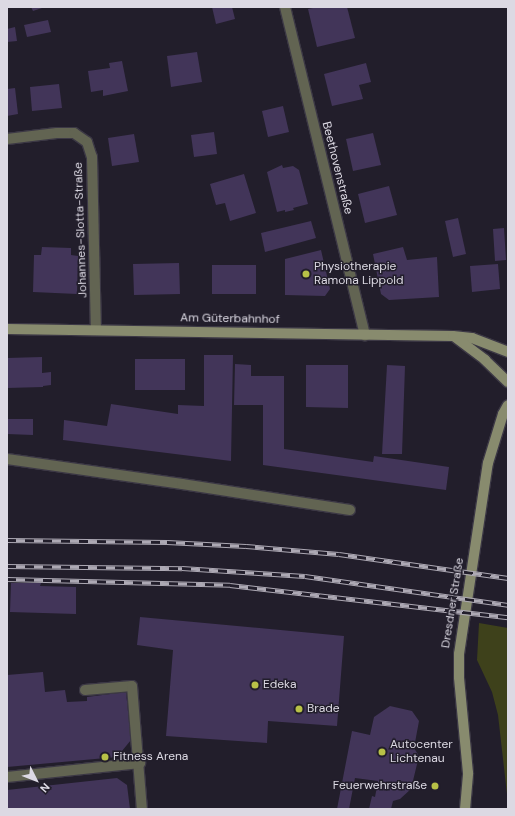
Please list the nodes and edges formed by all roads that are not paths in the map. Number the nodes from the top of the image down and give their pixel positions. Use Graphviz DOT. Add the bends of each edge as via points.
graph roads {
  1 [pos="285,7"];
  2 [pos="7,139"];
  3 [pos="7,329"];
  4 [pos="96,330"];
  5 [pos="365,334"];
  6 [pos="453,336"];
  7 [pos="508,352"];
  8 [pos="508,382"];
  9 [pos="508,405"];
  10 [pos="7,459"];
  11 [pos="350,510"];
  12 [pos="85,690"];
  13 [pos="140,763"];
  14 [pos="7,777"];
  15 [pos="142,809"];
  16 [pos="465,809"];
  1 -- 5 [label="street, Beethovenstraße"];
  2 -- 4 [label="street, Johannes-Slotta-Straße" via="74,133 87,142 92,157"];
  3 -- 4 [label="street, Am Güterbahnhof"];
  4 -- 5 [label="street, Am Güterbahnhof"];
  5 -- 6 [label="street, Am Güterbahnhof"];
  6 -- 7 [label="street, Am Güterbahnhof" via="472,338"];
  6 -- 8 [label="street" via="485,360"];
  9 -- 16 [label="street, Dresdner Straße" via="488,463 458,654 468,773"];
  10 -- 11 [label="street"];
  12 -- 13 [label="street" via="132,686"];
  13 -- 14 [label="street"];
  13 -- 15 [label="street"];
}
